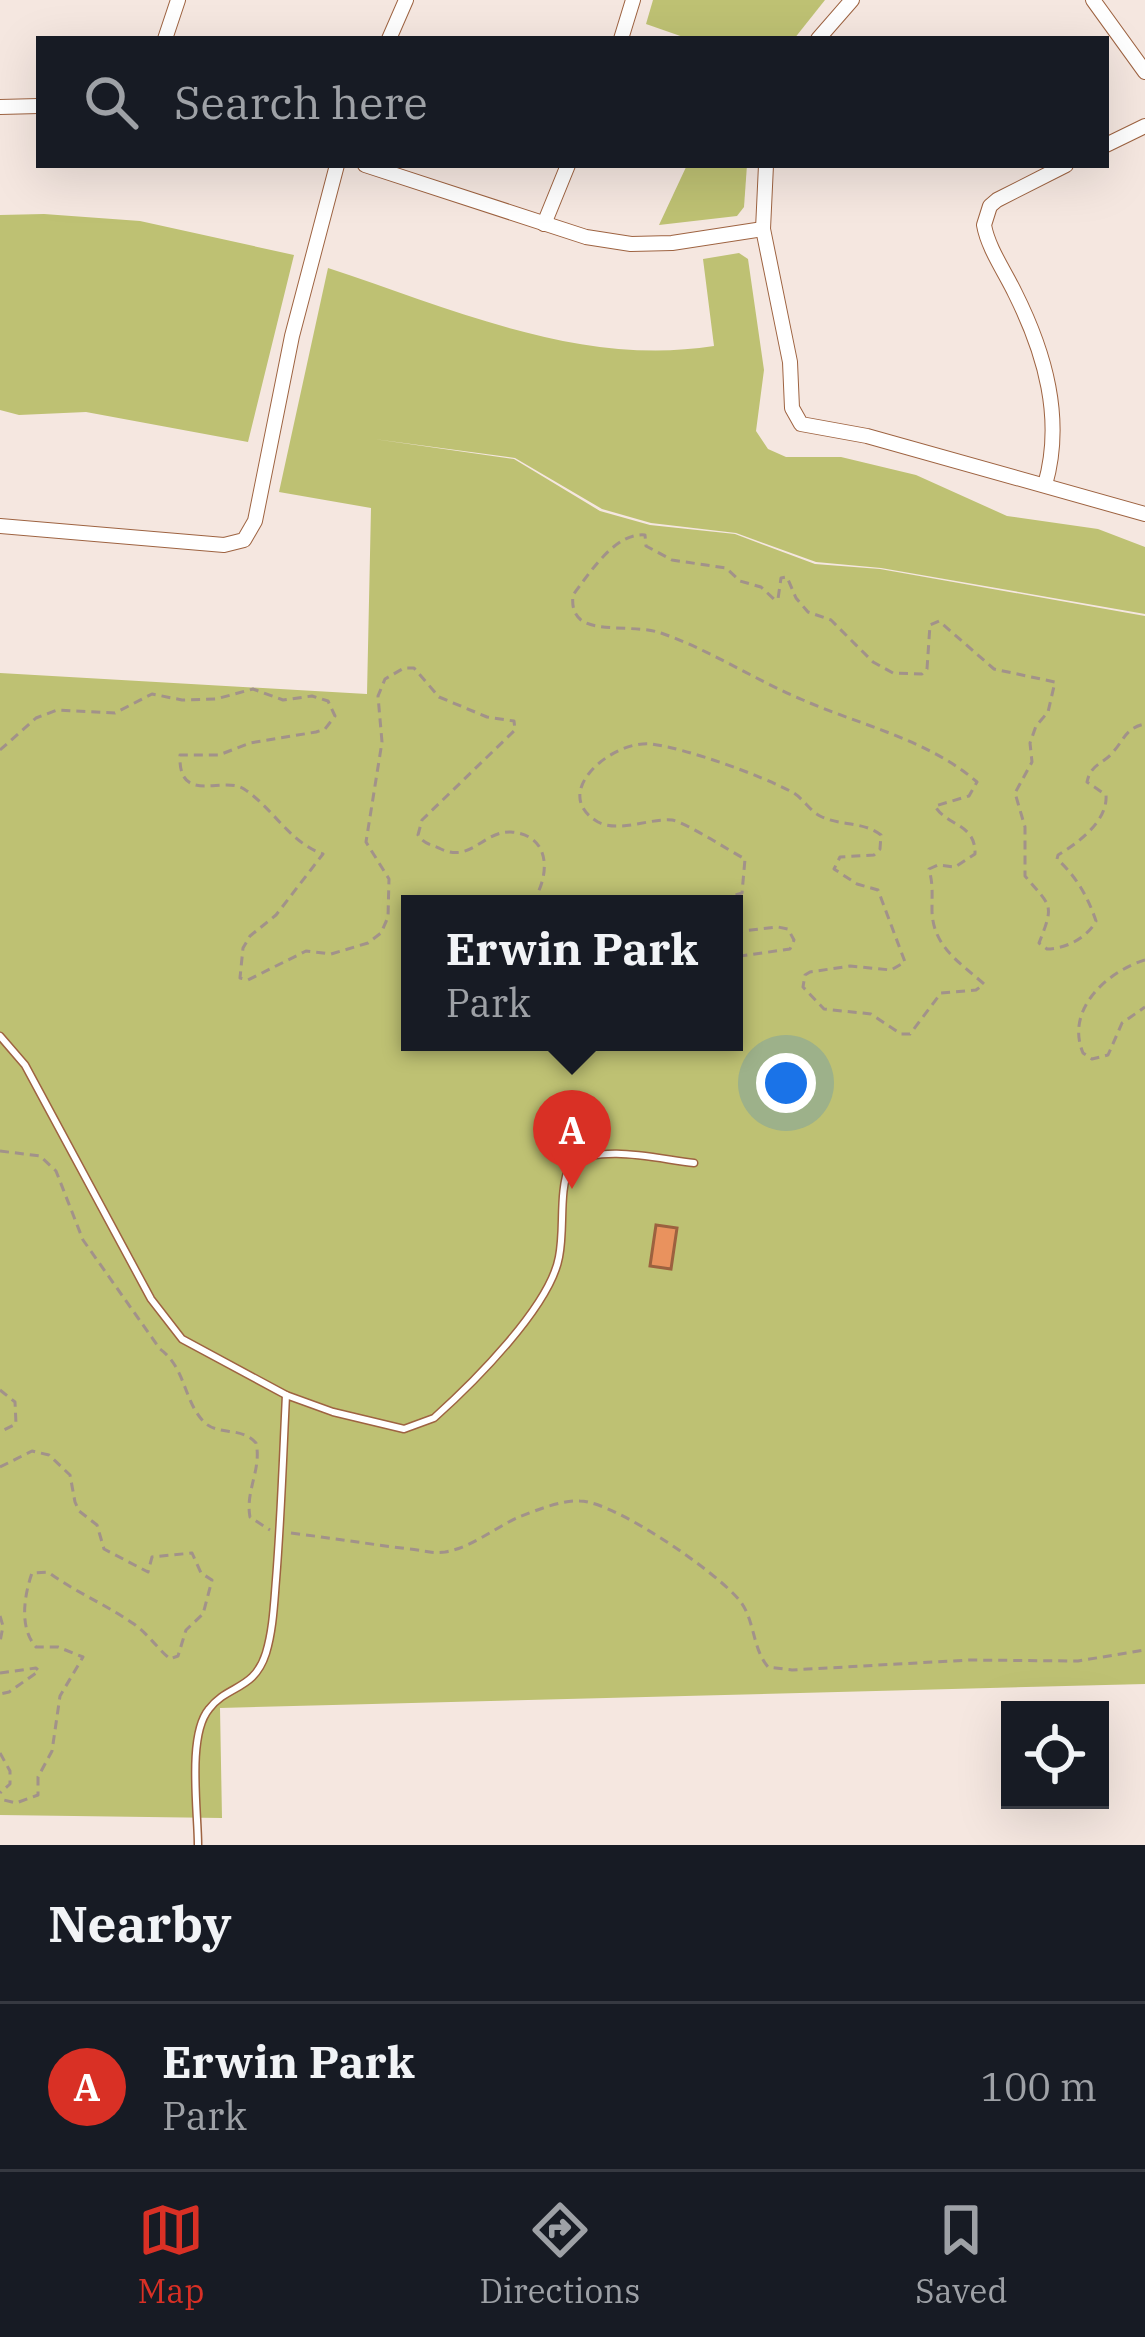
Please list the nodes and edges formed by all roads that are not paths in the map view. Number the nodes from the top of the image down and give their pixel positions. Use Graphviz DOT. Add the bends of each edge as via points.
graph roads {
  1 [pos="178,0"];
  2 [pos="406,0"];
  3 [pos="633,0"];
  4 [pos="852,0"];
  5 [pos="1093,0"];
  6 [pos="166,36"];
  7 [pos="390,36"];
  8 [pos="622,36"];
  9 [pos="821,36"];
  10 [pos="1145,71"];
  11 [pos="0,106"];
  12 [pos="36,106"];
  13 [pos="1145,126"];
  14 [pos="1109,144"];
  15 [pos="336,168"];
  16 [pos="374,168"];
  17 [pos="567,168"];
  18 [pos="766,168"];
  19 [pos="1060,168"];
  20 [pos="544,224"];
  21 [pos="763,229"];
  22 [pos="1046,485"];
  23 [pos="1145,514"];
  24 [pos="0,526"];
  25 [pos="0,1036"];
  26 [pos="694,1163"];
  27 [pos="286,1395"];
  28 [pos="198,1845"];
  1 -- 6 [label="street"];
  2 -- 7 [label="street"];
  3 -- 8 [label="street"];
  4 -- 9 [label="street"];
  5 -- 10 [label="street"];
  11 -- 12 [label="street"];
  13 -- 14 [label="street"];
  15 -- 24 [label="street" via="255,521 244,540 224,545"];
  16 -- 20 [label="street"];
  17 -- 20 [label="street"];
  18 -- 21 [label="street"];
  19 -- 22 [label="street" via="997,200 985,232 1026,314 1048,383"];
  20 -- 21 [label="street" via="631,244"];
  21 -- 22 [label="street" via="794,417"];
  22 -- 23 [label="street"];
  25 -- 27 [label="lane" via="25,1064 170,1327"];
  26 -- 27 [label="lane" via="614,1155 570,1165 550,1287 434,1418 394,1428"];
  27 -- 28 [label="lane" via="266,1652 250,1682 211,1706 198,1734"];
}
